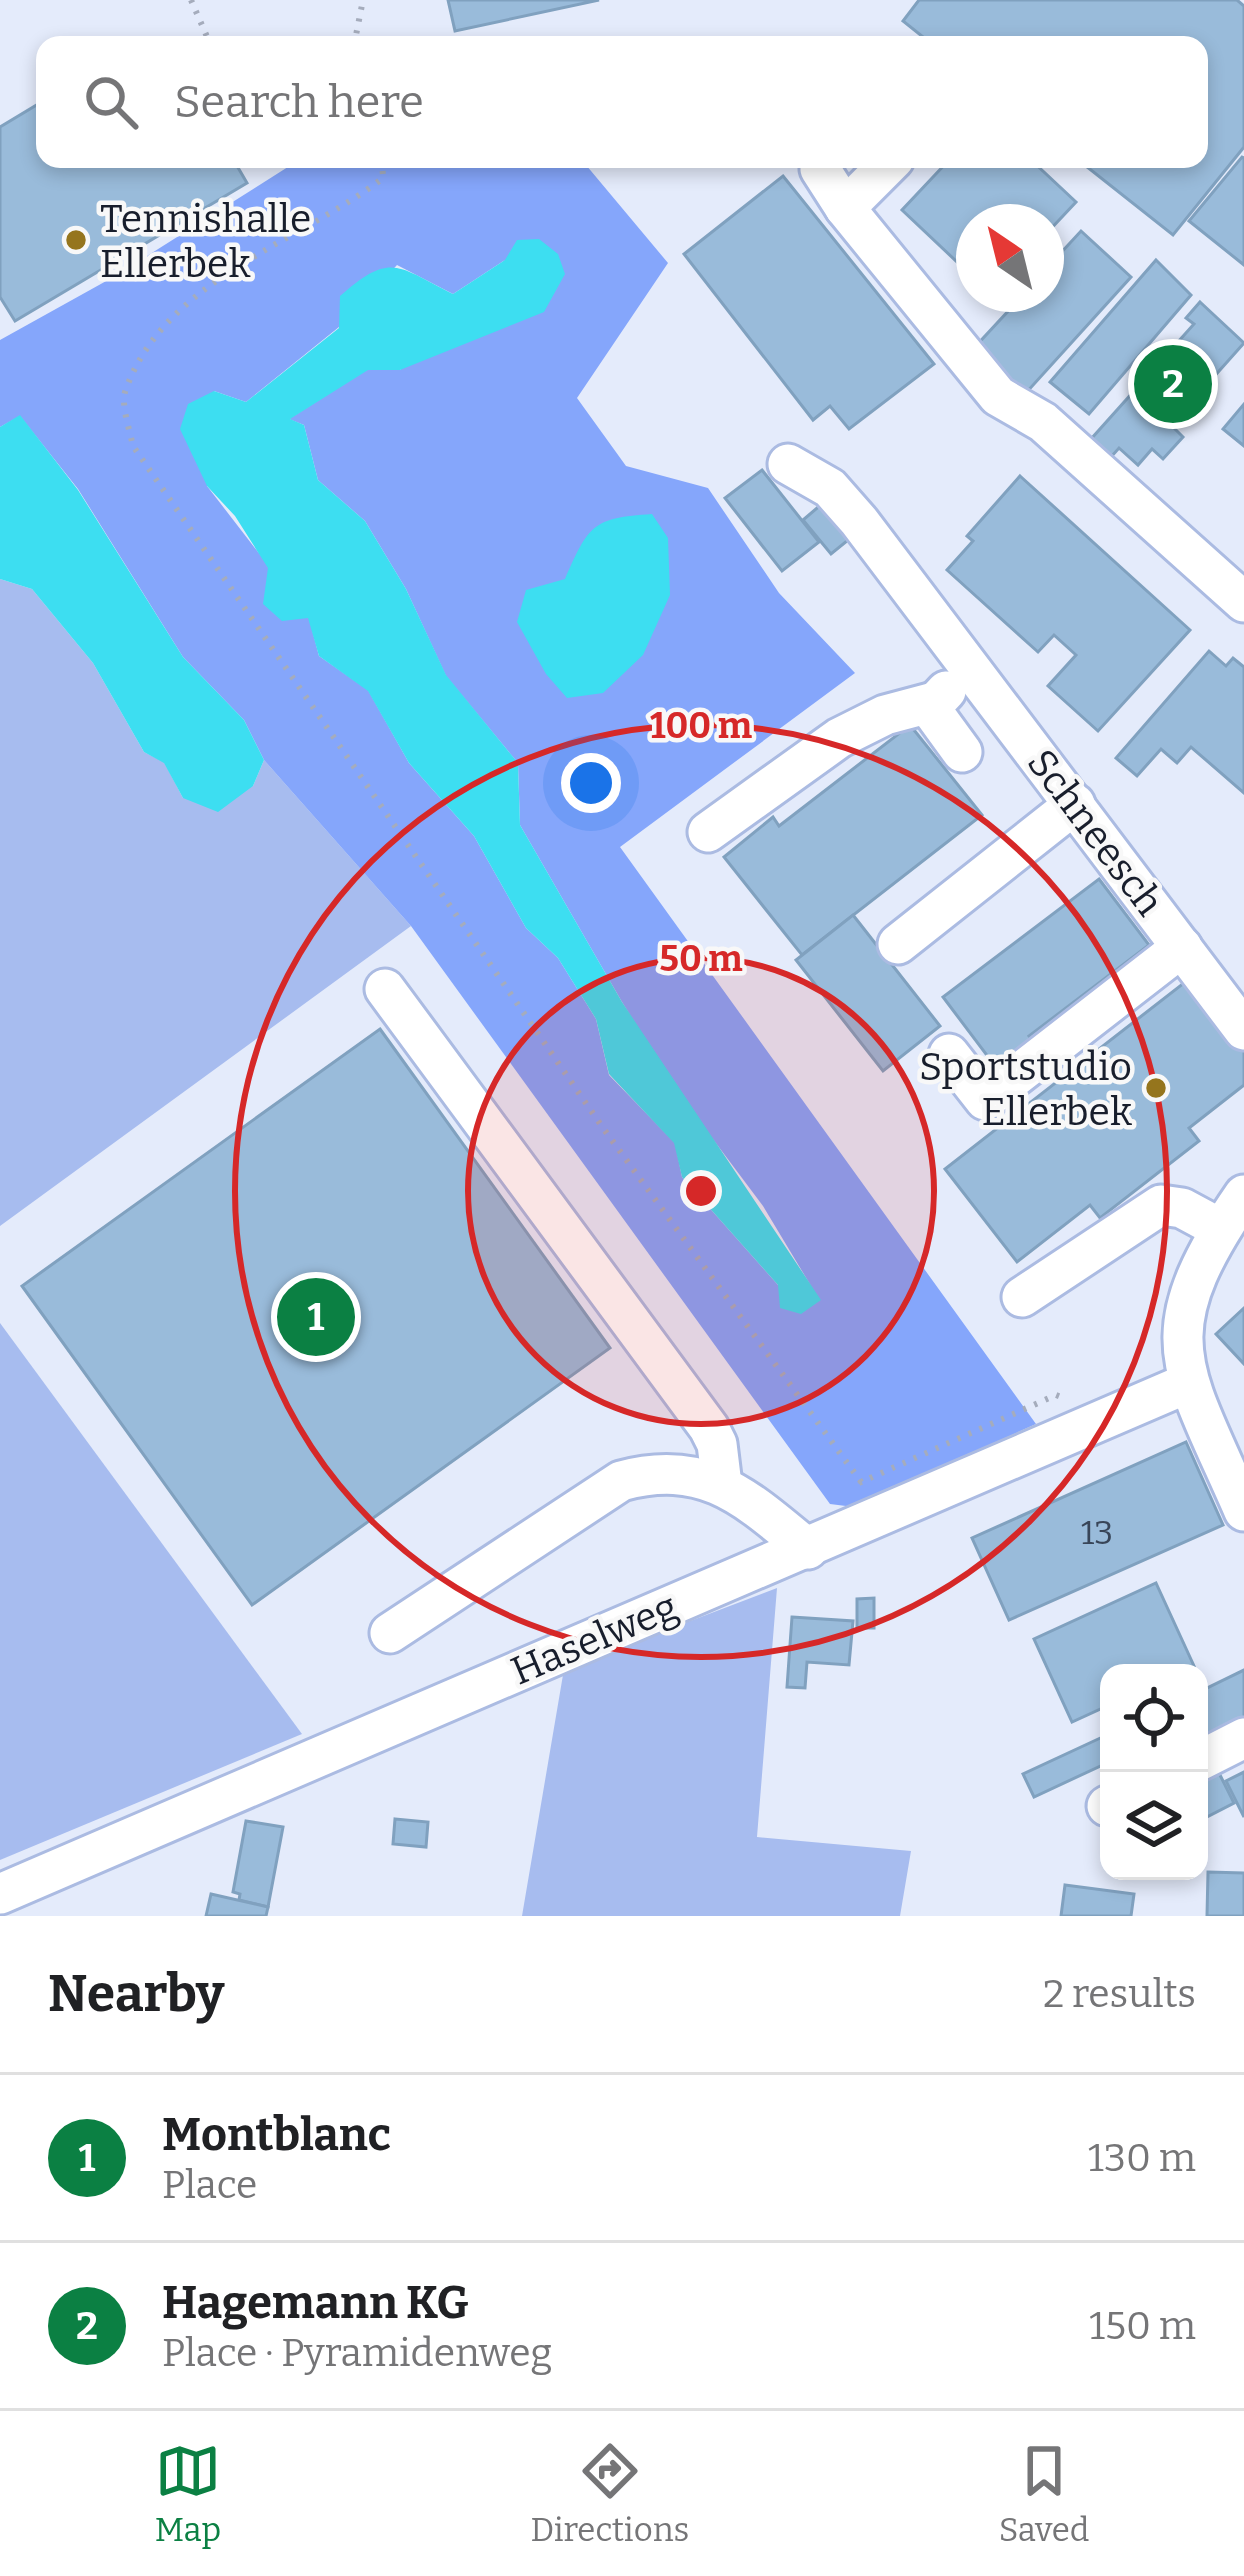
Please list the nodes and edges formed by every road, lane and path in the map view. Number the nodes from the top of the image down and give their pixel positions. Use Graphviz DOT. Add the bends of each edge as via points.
graph roads {
  1 [pos="191,0"];
  2 [pos="363,0"];
  3 [pos="207,36"];
  4 [pos="356,36"];
  5 [pos="382,168"];
  6 [pos="885,168"];
  7 [pos="820,169"];
  8 [pos="845,208"];
  9 [pos="788,464"];
  10 [pos="1244,602"];
  11 [pos="975,670"];
  12 [pos="930,704"];
  13 [pos="962,752"];
  14 [pos="1075,803"];
  15 [pos="708,832"];
  16 [pos="898,944"];
  17 [pos="1182,947"];
  18 [pos="385,988"];
  19 [pos="1244,1030"];
  20 [pos="949,1054"];
  21 [pos="1244,1195"];
  22 [pos="1221,1229"];
  23 [pos="1022,1297"];
  24 [pos="1188,1383"];
  25 [pos="722,1485"];
  26 [pos="1244,1511"];
  27 [pos="881,1515"];
  28 [pos="808,1549"];
  29 [pos="391,1633"];
  30 [pos="1244,1738"];
  31 [pos="1208,1756"];
  32 [pos="0,1894"];
  1 -- 3 [label="path"];
  2 -- 4 [label="path"];
  5 -- 27 [label="path" via="383,178 343,208 258,251 150,346 123,396 133,446"];
  6 -- 8 [label="street"];
  7 -- 8 [label="street"];
  8 -- 10 [label="street" via="998,396 1043,422"];
  9 -- 11 [label="street, Schneesch" via="830,488"];
  11 -- 12 [label="street"];
  11 -- 14 [label="street, Schneesch"];
  12 -- 13 [label="street"];
  12 -- 15 [label="street" via="838,738"];
  14 -- 16 [label="street"];
  14 -- 17 [label="street, Schneesch"];
  17 -- 19 [label="street, Schneesch"];
  17 -- 20 [label="street" via="985,1100"];
  18 -- 25 [label="street" via="709,1428"];
  21 -- 22 [label="street"];
  22 -- 23 [label="street" via="1161,1204"];
  22 -- 24 [label="street" via="1198,1265 1179,1324"];
  24 -- 26 [label="street"];
  24 -- 27 [label="street, Haselweg"];
  25 -- 28 [label="street"];
  25 -- 29 [label="street" via="674,1472 621,1481"];
  27 -- 28 [label="street, Haselweg"];
  28 -- 32 [label="street, Haselweg"];
  30 -- 31 [label="street"];
}
